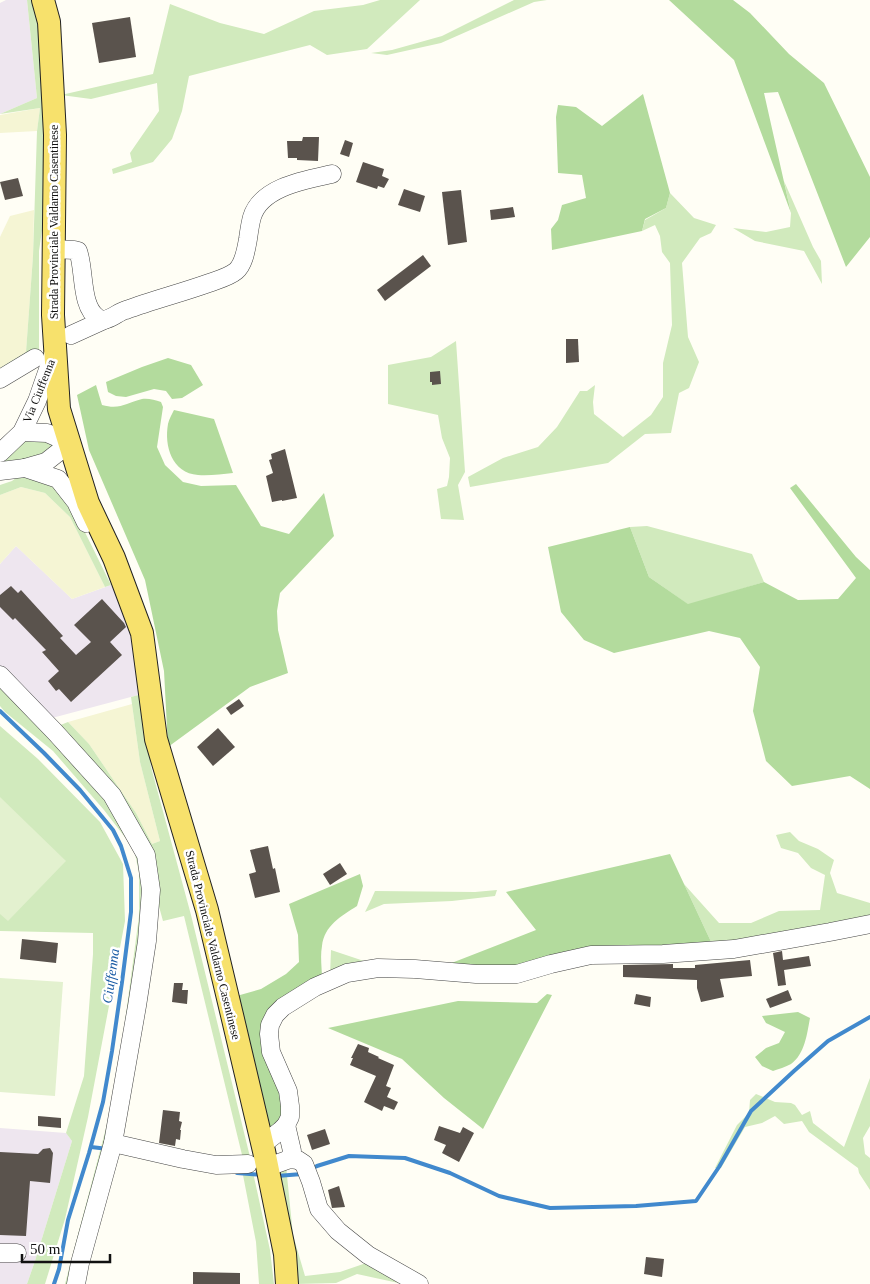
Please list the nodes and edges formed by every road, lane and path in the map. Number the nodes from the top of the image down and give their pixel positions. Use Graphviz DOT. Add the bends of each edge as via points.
graph roads {
  1 [pos="43,0"];
  2 [pos="332,174"];
  3 [pos="53,249"];
  4 [pos="104,320"];
  5 [pos="54,348"];
  6 [pos="0,378"];
  7 [pos="22,432"];
  8 [pos="70,443"];
  9 [pos="0,453"];
  10 [pos="26,468"];
  11 [pos="0,471"];
  12 [pos="133,607"];
  13 [pos="0,675"];
  14 [pos="870,924"];
  15 [pos="286,1125"];
  16 [pos="113,1143"];
  17 [pos="262,1144"];
  18 [pos="248,1164"];
  19 [pos="76,1284"];
  20 [pos="287,1284"];
  21 [pos="419,1284"];
  1 -- 3 [label="main road, Strada Provinciale Valdarno Casentinese" via="49,22 55,135"];
  2 -- 4 [label="street" via="283,187 259,204 252,216 242,263 236,271"];
  3 -- 4 [label="street" via="78,251 88,304 98,318"];
  3 -- 5 [label="main road, Strada Provinciale Valdarno Casentinese"];
  4 -- 5 [label="street"];
  5 -- 6 [label="street"];
  5 -- 7 [label="street, Via Ciuffenna" via="37,401"];
  5 -- 8 [label="main road, Strada Provinciale Valdarno Casentinese" via="60,409"];
  7 -- 8 [label="street, Via Ciuffenna" via="47,433"];
  7 -- 9 [label="street, Via Ciuffenna"];
  8 -- 10 [label="street, Strada Provinciale Valdarno Casentinese" via="46,462"];
  8 -- 12 [label="main road, Strada Provinciale Valdarno Casentinese" via="88,503"];
  10 -- 11 [label="street, Strada Provinciale Valdarno Casentinese"];
  10 -- 12 [label="street, Strada Provinciale Valdarno Casentinese" via="58,479 76,502 117,586"];
  12 -- 17 [label="main road, Strada Provinciale Valdarno Casentinese" via="142,633 156,738 207,910"];
  13 -- 16 [label="street" via="112,795 146,855 152,890 147,941"];
  14 -- 15 [label="street" via="734,949 591,955 517,974 387,968 347,973 315,987 283,1007 270,1025 271,1052 288,1091 290,1117"];
  15 -- 17 [label="street"];
  15 -- 21 [label="street" via="292,1151 283,1161 298,1160 304,1164 319,1209 338,1231 368,1255"];
  16 -- 18 [label="street" via="216,1165"];
  16 -- 19 [label="street"];
  17 -- 20 [label="main road, Strada Provinciale Valdarno Casentinese" via="285,1254"];
}
